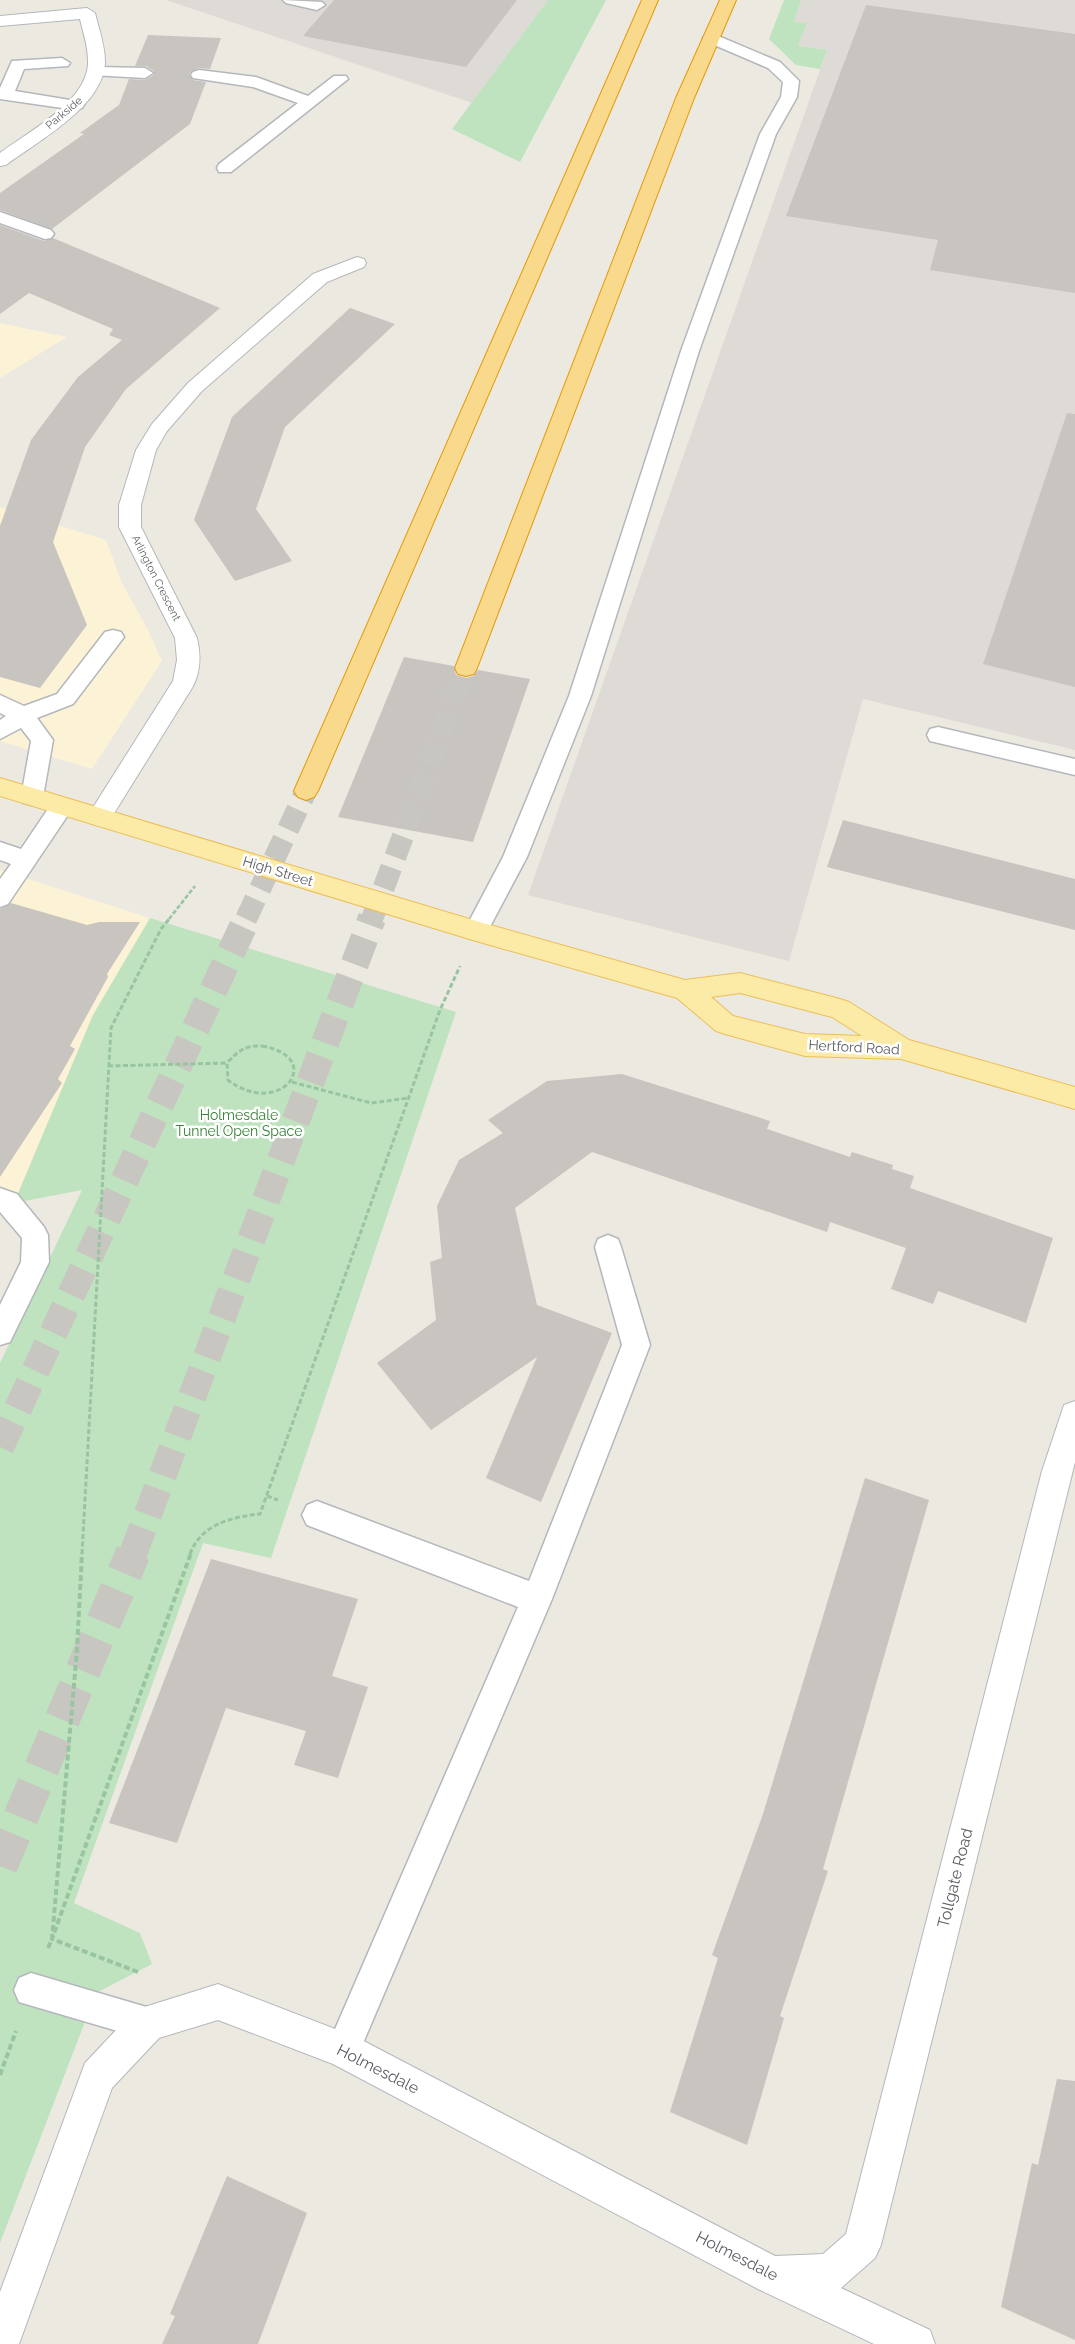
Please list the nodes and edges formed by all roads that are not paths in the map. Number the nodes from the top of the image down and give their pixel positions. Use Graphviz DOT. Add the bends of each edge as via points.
graph roads {
  1 [pos="292,0"];
  2 [pos="650,0"];
  3 [pos="728,0"];
  4 [pos="317,5"];
  5 [pos="0,20"];
  6 [pos="711,38"];
  7 [pos="62,62"];
  8 [pos="98,72"];
  9 [pos="145,73"];
  10 [pos="199,76"];
  11 [pos="340,79"];
  12 [pos="310,102"];
  13 [pos="76,105"];
  14 [pos="0,161"];
  15 [pos="226,168"];
  16 [pos="0,217"];
  17 [pos="45,234"];
  18 [pos="357,263"];
  19 [pos="114,637"];
  20 [pos="466,668"];
  21 [pos="0,703"];
  22 [pos="23,715"];
  23 [pos="0,731"];
  24 [pos="938,735"];
  25 [pos="1075,767"];
  26 [pos="0,787"];
  27 [pos="306,791"];
  28 [pos="32,797"];
  29 [pos="62,806"];
  30 [pos="99,818"];
  31 [pos="0,852"];
  32 [pos="27,860"];
  33 [pos="0,898"];
  34 [pos="476,932"];
  35 [pos="556,953"];
  36 [pos="685,990"];
  37 [pos="901,1048"];
  38 [pos="1075,1098"];
  39 [pos="0,1199"];
  40 [pos="608,1247"];
  41 [pos="0,1333"];
  42 [pos="1075,1415"];
  43 [pos="1066,1474"];
  44 [pos="317,1515"];
  45 [pos="537,1599"];
  46 [pos="31,1990"];
  47 [pos="148,2022"];
  48 [pos="343,2050"];
  49 [pos="772,2275"];
  50 [pos="0,2344"];
  51 [pos="916,2344"];
  1 -- 4 [label="lane"];
  2 -- 27 [label="highway"];
  3 -- 6 [label="highway"];
  5 -- 8 [label="street" via="87,14"];
  6 -- 20 [label="highway" via="681,106"];
  6 -- 34 [label="lane" via="774,65 791,81 789,97 768,134 690,351 580,696 515,857"];
  7 -- 13 [label="lane" via="18,64 4,102"];
  8 -- 9 [label="lane"];
  8 -- 13 [label="street, Parkside"];
  10 -- 12 [label="lane" via="256,82"];
  11 -- 12 [label="lane"];
  12 -- 15 [label="lane"];
  13 -- 14 [label="street, Parkside"];
  16 -- 17 [label="lane"];
  18 -- 30 [label="street, Arlington Crescent" via="320,278 195,387 159,428 146,450 130,505 130,526 186,638 189,667 184,682"];
  19 -- 22 [label="lane" via="65,698"];
  21 -- 22 [label="lane"];
  22 -- 23 [label="lane"];
  22 -- 28 [label="lane" via="42,740"];
  24 -- 25 [label="lane"];
  26 -- 28 [label="main road, High Street"];
  28 -- 29 [label="main road, High Street"];
  29 -- 30 [label="main road, High Street"];
  29 -- 32 [label="lane"];
  30 -- 34 [label="main road, High Street"];
  31 -- 32 [label="lane"];
  32 -- 33 [label="lane"];
  34 -- 35 [label="main road, High Street"];
  35 -- 36 [label="main road, Hertford Road"];
  36 -- 37 [label="main road" via="740,983 840,1009"];
  36 -- 37 [label="main road, Hertford Road" via="725,1024 805,1045"];
  37 -- 38 [label="main road, Hertford Road"];
  39 -- 41 [label="lane" via="8,1202 35,1234 35,1262"];
  40 -- 45 [label="lane" via="636,1345"];
  42 -- 43 [label="street, Tollgate Road"];
  43 -- 49 [label="street, Tollgate Road" via="862,2245 830,2273"];
  44 -- 45 [label="lane"];
  45 -- 48 [label="lane"];
  46 -- 47 [label="lane"];
  47 -- 48 [label="street, Holmesdale" via="218,2002"];
  47 -- 50 [label="street" via="98,2076"];
  48 -- 49 [label="street, Holmesdale"];
  49 -- 51 [label="street, Holmesdale"];
}
